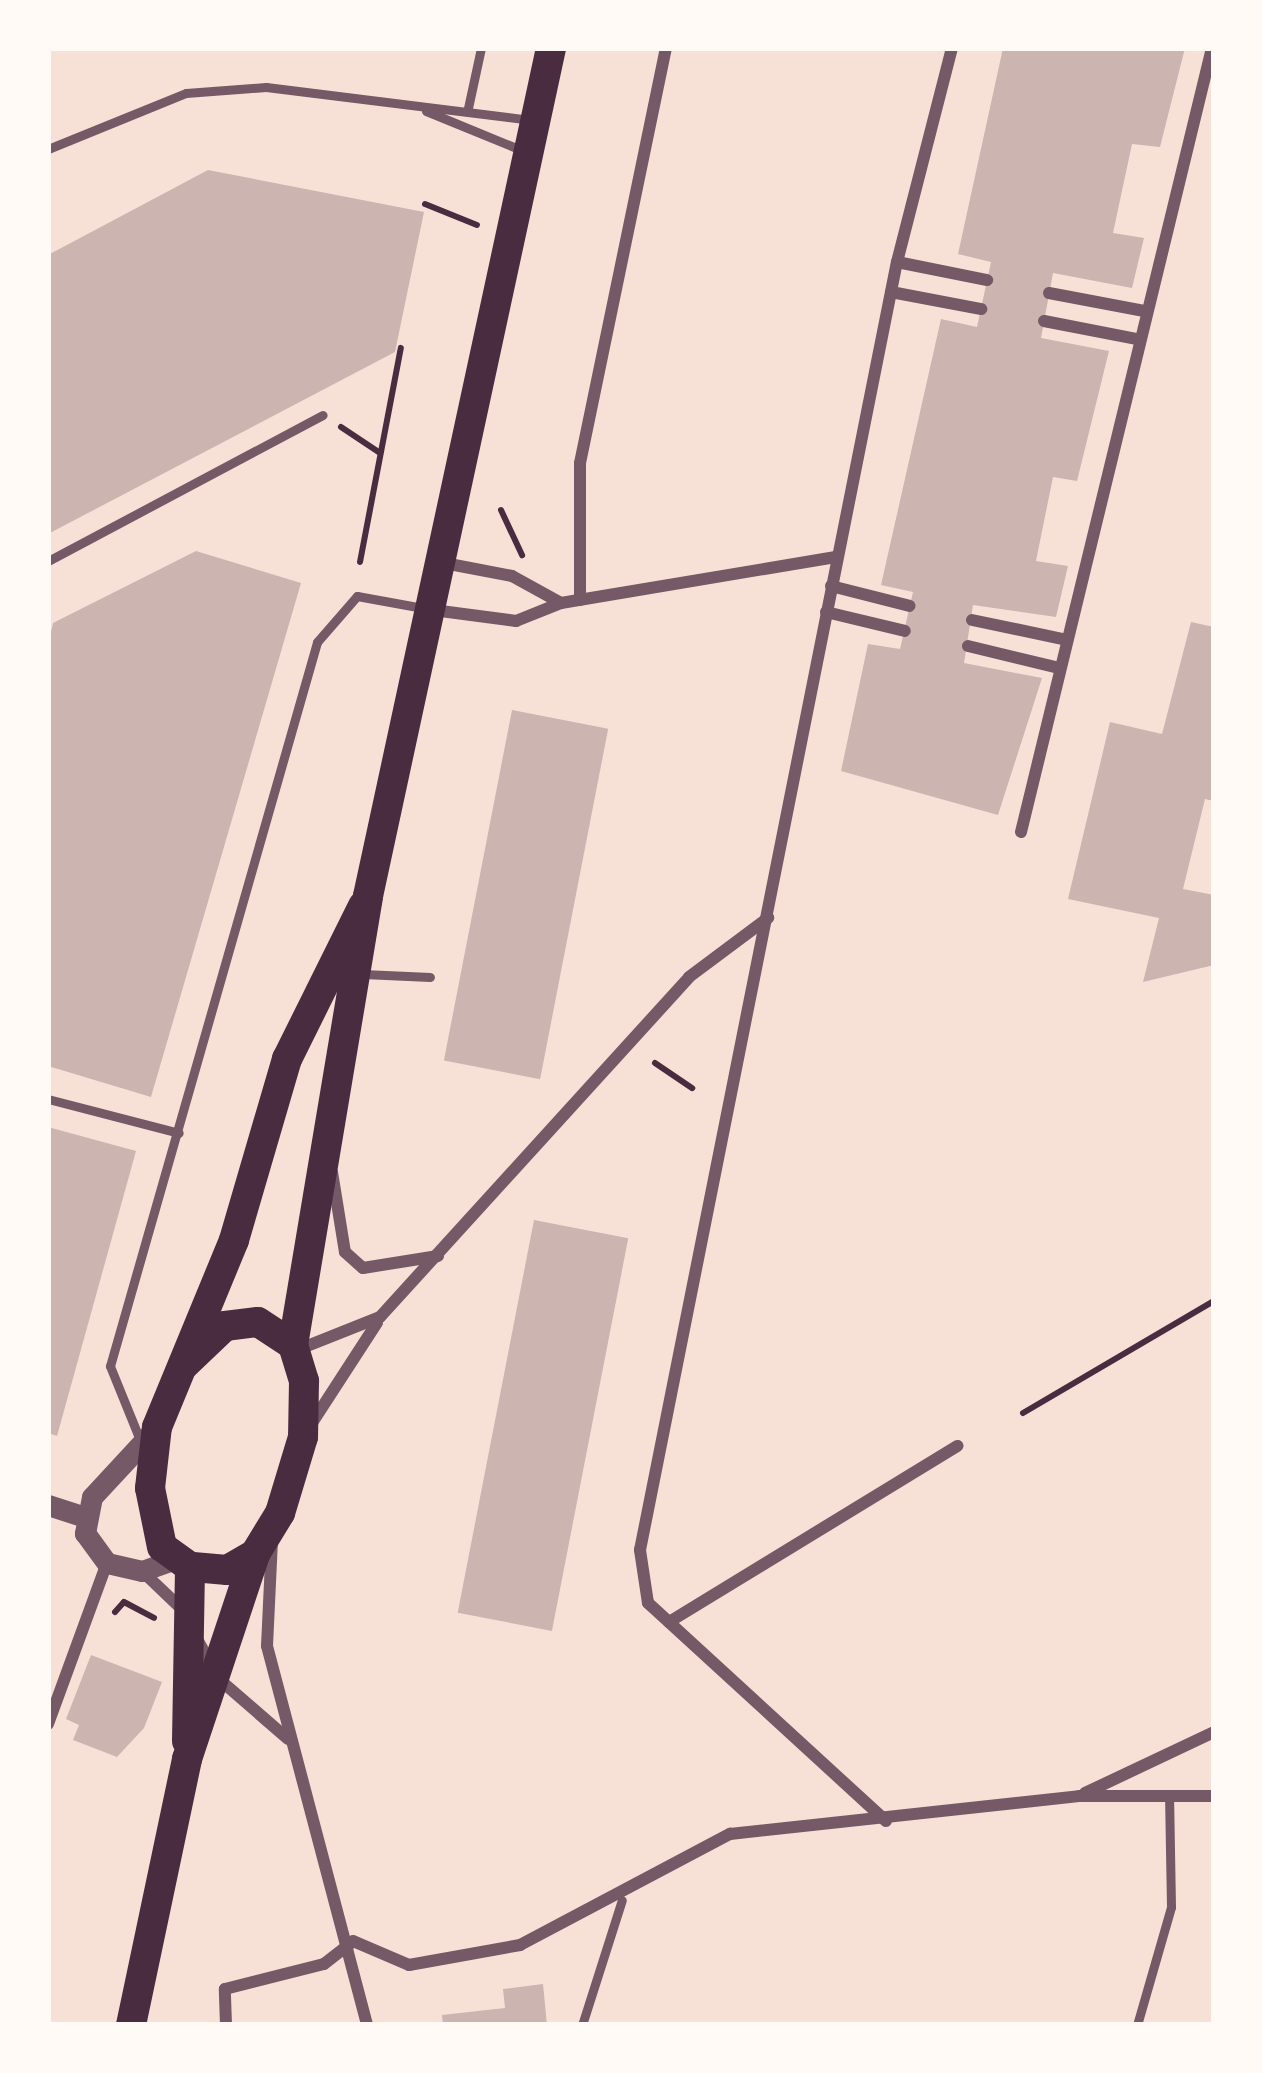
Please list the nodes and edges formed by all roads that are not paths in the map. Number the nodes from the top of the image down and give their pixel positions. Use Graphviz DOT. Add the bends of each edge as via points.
graph roads {
  1 [pos="481,48"];
  2 [pos="551,48"];
  3 [pos="666,48"];
  4 [pos="952,48"];
  5 [pos="1212,48"];
  6 [pos="469,108"];
  7 [pos="421,109"];
  8 [pos="534,120"];
  9 [pos="48,149"];
  10 [pos="527,153"];
  11 [pos="897,262"];
  12 [pos="987,280"];
  13 [pos="891,292"];
  14 [pos="1049,293"];
  15 [pos="981,309"];
  16 [pos="1144,311"];
  17 [pos="1044,321"];
  18 [pos="1137,339"];
  19 [pos="323,415"];
  20 [pos="837,557"];
  21 [pos="48,561"];
  22 [pos="444,563"];
  23 [pos="831,586"];
  24 [pos="580,600"];
  25 [pos="561,603"];
  26 [pos="910,606"];
  27 [pos="433,610"];
  28 [pos="826,612"];
  29 [pos="972,620"];
  30 [pos="904,631"];
  31 [pos="1063,639"];
  32 [pos="968,646"];
  33 [pos="1055,667"];
  34 [pos="1022,832"];
  35 [pos="368,896"];
  36 [pos="769,918"];
  37 [pos="362,974"];
  38 [pos="430,976"];
  39 [pos="319,988"];
  40 [pos="48,1100"];
  41 [pos="179,1133"];
  42 [pos="331,1168"];
  43 [pos="439,1256"];
  44 [pos="380,1317"];
  45 [pos="294,1348"];
  46 [pos="183,1366"];
  47 [pos="149,1436"];
  48 [pos="303,1437"];
  49 [pos="956,1446"];
  50 [pos="48,1505"];
  51 [pos="85,1516"];
  52 [pos="272,1527"];
  53 [pos="255,1554"];
  54 [pos="107,1563"];
  55 [pos="183,1563"];
  56 [pos="142,1571"];
  57 [pos="171,1617"];
  58 [pos="669,1622"];
  59 [pos="220,1681"];
  60 [pos="48,1724"];
  61 [pos="1214,1732"];
  62 [pos="288,1740"];
  63 [pos="187,1759"];
  64 [pos="1079,1796"];
  65 [pos="1168,1796"];
  66 [pos="1214,1796"];
  67 [pos="886,1821"];
  68 [pos="622,1900"];
  69 [pos="353,1941"];
  70 [pos="131,2025"];
  71 [pos="226,2025"];
  72 [pos="368,2025"];
  73 [pos="583,2025"];
  74 [pos="1137,2025"];
  1 -- 6 [label="lane"];
  2 -- 8 [label="main road"];
  3 -- 24 [label="street" via="580,463"];
  4 -- 11 [label="street"];
  5 -- 16 [label="street"];
  6 -- 7 [label="lane"];
  6 -- 8 [label="lane"];
  7 -- 9 [label="lane" via="266,87 186,93"];
  7 -- 10 [label="lane"];
  8 -- 10 [label="main road"];
  10 -- 22 [label="main road"];
  11 -- 12 [label="street"];
  11 -- 13 [label="street"];
  13 -- 15 [label="street"];
  13 -- 20 [label="street"];
  14 -- 16 [label="street"];
  16 -- 18 [label="street"];
  17 -- 18 [label="street"];
  18 -- 31 [label="street"];
  19 -- 21 [label="lane"];
  20 -- 23 [label="street"];
  20 -- 24 [label="street"];
  22 -- 25 [label="street" via="512,576"];
  22 -- 27 [label="main road"];
  23 -- 26 [label="street"];
  23 -- 28 [label="street"];
  24 -- 25 [label="street"];
  25 -- 27 [label="street" via="516,621"];
  27 -- 35 [label="main road"];
  27 -- 41 [label="lane" via="357,596 323,630"];
  28 -- 30 [label="street"];
  28 -- 36 [label="street"];
  29 -- 31 [label="street"];
  31 -- 33 [label="street"];
  32 -- 33 [label="street"];
  33 -- 34 [label="street"];
  35 -- 37 [label="main road"];
  35 -- 39 [label="main road"];
  36 -- 43 [label="street" via="689,976"];
  36 -- 58 [label="street" via="640,1550 648,1603"];
  37 -- 38 [label="lane"];
  37 -- 39 [label="lane"];
  37 -- 42 [label="main road"];
  39 -- 46 [label="main road"];
  40 -- 41 [label="lane"];
  41 -- 47 [label="lane" via="110,1366"];
  42 -- 43 [label="street" via="345,1252 363,1268"];
  42 -- 45 [label="main road"];
  43 -- 44 [label="street"];
  44 -- 45 [label="street"];
  44 -- 48 [label="street"];
  45 -- 46 [label="main road" via="243,1321"];
  45 -- 48 [label="main road"];
  46 -- 47 [label="main road"];
  47 -- 51 [label="street"];
  47 -- 55 [label="main road" via="151,1518"];
  48 -- 52 [label="main road"];
  49 -- 58 [label="street"];
  50 -- 51 [label="street"];
  51 -- 54 [label="street" via="90,1548"];
  52 -- 53 [label="main road"];
  52 -- 62 [label="street" via="267,1646"];
  53 -- 55 [label="main road" via="227,1570"];
  53 -- 59 [label="main road"];
  54 -- 56 [label="street"];
  54 -- 60 [label="street"];
  55 -- 56 [label="street"];
  55 -- 57 [label="main road"];
  56 -- 57 [label="street"];
  57 -- 59 [label="street"];
  57 -- 63 [label="main road"];
  58 -- 67 [label="street"];
  59 -- 62 [label="street"];
  59 -- 63 [label="main road"];
  61 -- 64 [label="street"];
  62 -- 69 [label="street"];
  63 -- 70 [label="main road"];
  64 -- 65 [label="street"];
  64 -- 67 [label="street"];
  65 -- 66 [label="street"];
  65 -- 74 [label="lane" via="1171,1907"];
  67 -- 68 [label="street" via="730,1834"];
  68 -- 69 [label="street" via="520,1945 451,1959 409,1965"];
  68 -- 73 [label="lane"];
  69 -- 71 [label="street" via="325,1964 225,1989"];
  69 -- 72 [label="street"];
}
